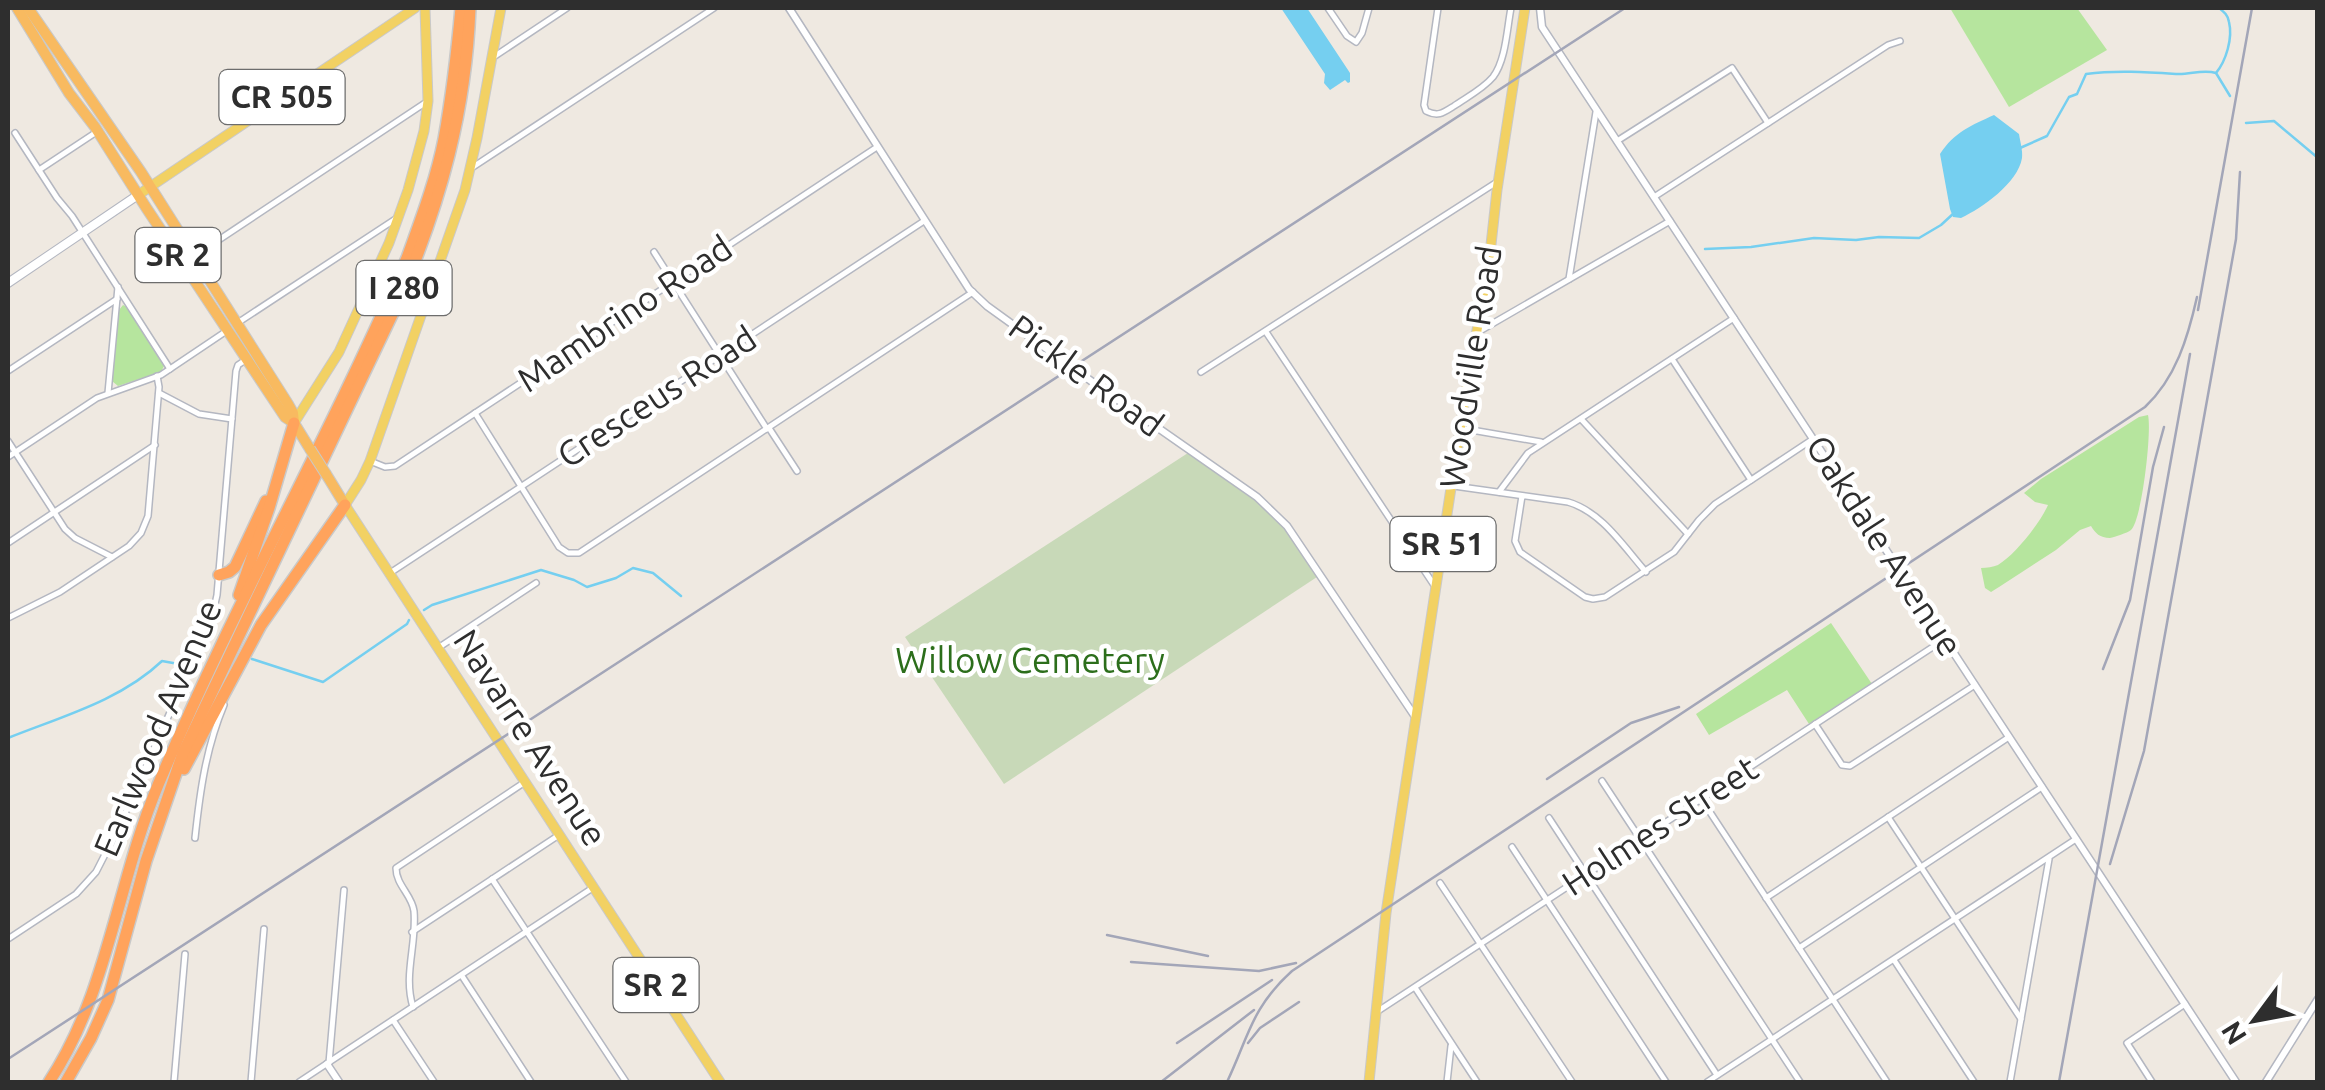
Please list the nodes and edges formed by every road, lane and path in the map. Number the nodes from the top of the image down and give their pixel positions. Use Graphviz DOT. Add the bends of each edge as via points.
graph roads {
  1 [pos="18,8"];
  2 [pos="28,8"];
  3 [pos="415,8"];
  4 [pos="424,8"];
  5 [pos="460,8"];
  6 [pos="470,8"];
  7 [pos="501,8"];
  8 [pos="567,8"];
  9 [pos="714,8"];
  10 [pos="789,8"];
  11 [pos="1328,8"];
  12 [pos="1369,8"];
  13 [pos="1438,8"];
  14 [pos="1511,8"];
  15 [pos="1525,8"];
  16 [pos="1540,8"];
  17 [pos="43,30"];
  18 [pos="1900,41"];
  19 [pos="492,58"];
  20 [pos="52,64"];
  21 [pos="428,101"];
  22 [pos="1596,109"];
  23 [pos="106,120"];
  24 [pos="1768,123"];
  25 [pos="98,131"];
  26 [pos="15,133"];
  27 [pos="1618,142"];
  28 [pos="877,147"];
  29 [pos="470,169"];
  30 [pos="38,170"];
  31 [pos="1498,181"];
  32 [pos="150,187"];
  33 [pos="138,195"];
  34 [pos="1654,197"];
  35 [pos="400,216"];
  36 [pos="924,221"];
  37 [pos="1670,221"];
  38 [pos="82,232"];
  39 [pos="654,252"];
  40 [pos="193,256"];
  41 [pos="1569,280"];
  42 [pos="674,281"];
  43 [pos="8,283"];
  44 [pos="118,287"];
  45 [pos="973,292"];
  46 [pos="117,299"];
  47 [pos="1734,318"];
  48 [pos="231,329"];
  49 [pos="1266,331"];
  50 [pos="1476,334"];
  51 [pos="238,347"];
  52 [pos="720,354"];
  53 [pos="252,356"];
  54 [pos="1672,358"];
  55 [pos="170,369"];
  56 [pos="8,371"];
  57 [pos="1201,372"];
  58 [pos="157,376"];
  59 [pos="279,390"];
  60 [pos="108,392"];
  61 [pos="159,392"];
  62 [pos="474,413"];
  63 [pos="232,419"];
  64 [pos="1580,419"];
  65 [pos="294,424"];
  66 [pos="768,428"];
  67 [pos="1460,428"];
  68 [pos="1813,438"];
  69 [pos="8,441"];
  70 [pos="1544,442"];
  71 [pos="154,445"];
  72 [pos="15,452"];
  73 [pos="8,457"];
  74 [pos="370,461"];
  75 [pos="797,471"];
  76 [pos="1751,480"];
  77 [pos="522,486"];
  78 [pos="1452,486"];
  79 [pos="1499,492"];
  80 [pos="271,494"];
  81 [pos="1522,496"];
  82 [pos="346,504"];
  83 [pos="54,512"];
  84 [pos="1688,534"];
  85 [pos="8,542"];
  86 [pos="112,557"];
  87 [pos="1646,572"];
  88 [pos="390,573"];
  89 [pos="219,575"];
  90 [pos="536,583"];
  91 [pos="1436,588"];
  92 [pos="8,618"];
  93 [pos="1945,640"];
  94 [pos="438,648"];
  95 [pos="245,654"];
  96 [pos="210,668"];
  97 [pos="1975,684"];
  98 [pos="1415,716"];
  99 [pos="1815,724"];
  100 [pos="2009,737"];
  101 [pos="1602,781"];
  102 [pos="525,782"];
  103 [pos="2042,788"];
  104 [pos="1702,800"];
  105 [pos="1888,817"];
  106 [pos="1549,818"];
  107 [pos="560,835"];
  108 [pos="195,838"];
  109 [pos="2076,839"];
  110 [pos="1640,840"];
  111 [pos="1512,847"];
  112 [pos="2050,856"];
  113 [pos="146,861"];
  114 [pos="1921,868"];
  115 [pos="1586,875"];
  116 [pos="492,880"];
  117 [pos="1440,883"];
  118 [pos="594,887"];
  119 [pos="344,890"];
  120 [pos="1766,898"];
  121 [pos="1547,901"];
  122 [pos="1955,919"];
  123 [pos="264,928"];
  124 [pos="412,932"];
  125 [pos="526,932"];
  126 [pos="8,939"];
  127 [pos="1481,944"];
  128 [pos="1799,948"];
  129 [pos="186,954"];
  130 [pos="1894,960"];
  131 [pos="461,975"];
  132 [pos="1415,988"];
  133 [pos="2318,998"];
  134 [pos="1832,1000"];
  135 [pos="2185,1004"];
  136 [pos="413,1007"];
  137 [pos="1375,1013"];
  138 [pos="2021,1019"];
  139 [pos="393,1020"];
  140 [pos="1772,1040"];
  141 [pos="1451,1043"];
  142 [pos="328,1063"];
  143 [pos="1718,1075"];
  144 [pos="49,1082"];
  145 [pos="66,1082"];
  146 [pos="174,1082"];
  147 [pos="251,1082"];
  148 [pos="299,1082"];
  149 [pos="339,1082"];
  150 [pos="434,1082"];
  151 [pos="532,1082"];
  152 [pos="626,1082"];
  153 [pos="719,1082"];
  154 [pos="1368,1082"];
  155 [pos="1447,1082"];
  156 [pos="1477,1082"];
  157 [pos="1572,1082"];
  158 [pos="1666,1082"];
  159 [pos="1710,1082"];
  160 [pos="1800,1082"];
  161 [pos="1887,1082"];
  162 [pos="1974,1082"];
  163 [pos="2010,1082"];
  164 [pos="2152,1082"];
  165 [pos="2236,1082"];
  166 [pos="2266,1082"];
  1 -- 17 [label="highway"];
  1 -- 20 [label="highway, Navarre Avenue / SR 2"];
  2 -- 17 [label="highway, Navarre Avenue / SR 2"];
  3 -- 32 [label="main road, CR 505"];
  4 -- 21 [label="main road"];
  5 -- 96 [label="highway, I 280" via="443,142 407,258"];
  6 -- 113 [label="highway, I 280" via="462,100 429,226 183,753"];
  7 -- 19 [label="main road"];
  8 -- 19 [label="street"];
  9 -- 29 [label="street"];
  10 -- 28 [label="street, Pickle Road"];
  11 -- 12 [label="street" via="1356,42"];
  13 -- 14 [label="street" via="1424,108 1430,114 1441,114 1496,73"];
  15 -- 31 [label="main road, Woodville Road / SR 51"];
  16 -- 22 [label="street, Oakdale Avenue" via="1540,22"];
  17 -- 23 [label="highway, Navarre Avenue / SR 2"];
  18 -- 24 [label="street"];
  19 -- 29 [label="main road"];
  20 -- 23 [label="highway" via="60,62"];
  20 -- 25 [label="highway, Navarre Avenue / SR 2"];
  21 -- 35 [label="main road"];
  21 -- 40 [label="street"];
  22 -- 27 [label="street, Oakdale Avenue"];
  22 -- 41 [label="street"];
  23 -- 32 [label="highway, Navarre Avenue / SR 2"];
  24 -- 27 [label="street" via="1732,68"];
  24 -- 34 [label="street"];
  25 -- 30 [label="street"];
  25 -- 33 [label="highway, Navarre Avenue / SR 2"];
  26 -- 30 [label="street"];
  27 -- 34 [label="street, Oakdale Avenue"];
  28 -- 36 [label="street, Pickle Road"];
  28 -- 42 [label="street, Mambrino Road"];
  29 -- 74 [label="main road"];
  30 -- 38 [label="street"];
  31 -- 49 [label="street"];
  31 -- 50 [label="main road, Woodville Road / SR 51"];
  32 -- 33 [label="main road, CR 505"];
  32 -- 40 [label="highway, Navarre Avenue / SR 2"];
  33 -- 38 [label="main road"];
  33 -- 48 [label="highway, Navarre Avenue / SR 2"];
  34 -- 37 [label="street, Oakdale Avenue"];
  35 -- 48 [label="street"];
  35 -- 65 [label="main road" via="339,352"];
  36 -- 45 [label="street, Pickle Road"];
  36 -- 52 [label="street, Cresceus Road"];
  37 -- 41 [label="street"];
  37 -- 47 [label="street, Oakdale Avenue"];
  38 -- 43 [label="main road"];
  38 -- 44 [label="street"];
  39 -- 42 [label="street"];
  40 -- 48 [label="highway, Navarre Avenue / SR 2"];
  41 -- 50 [label="street"];
  42 -- 52 [label="street"];
  42 -- 62 [label="street, Mambrino Road"];
  44 -- 46 [label="street"];
  44 -- 55 [label="street"];
  45 -- 66 [label="street"];
  45 -- 98 [label="street, Pickle Road" via="1274,512"];
  46 -- 56 [label="street"];
  46 -- 60 [label="street"];
  47 -- 54 [label="street"];
  47 -- 68 [label="street, Oakdale Avenue"];
  48 -- 51 [label="highway, Navarre Avenue / SR 2"];
  48 -- 53 [label="highway, Navarre Avenue / SR 2"];
  48 -- 55 [label="street"];
  49 -- 57 [label="street"];
  49 -- 91 [label="street"];
  50 -- 67 [label="main road, Woodville Road / SR 51"];
  51 -- 53 [label="highway, Navarre Avenue / SR 2"];
  51 -- 59 [label="highway"];
  52 -- 66 [label="street"];
  52 -- 77 [label="street, Cresceus Road"];
  53 -- 59 [label="highway, Navarre Avenue / SR 2"];
  53 -- 63 [label="street, Earlwood Avenue" via="237,366"];
  53 -- 65 [label="highway, Navarre Avenue / SR 2"];
  54 -- 64 [label="street"];
  54 -- 76 [label="street"];
  55 -- 58 [label="street"];
  58 -- 60 [label="street"];
  58 -- 61 [label="street"];
  59 -- 65 [label="highway, Navarre Avenue / SR 2"];
  60 -- 72 [label="street"];
  61 -- 63 [label="street" via="199,414"];
  61 -- 71 [label="street"];
  62 -- 74 [label="street, Mambrino Road" via="392,467"];
  62 -- 77 [label="street"];
  63 -- 89 [label="street, Earlwood Avenue"];
  64 -- 70 [label="street"];
  64 -- 84 [label="street"];
  65 -- 80 [label="highway"];
  65 -- 82 [label="highway, Navarre Avenue / SR 2, bridge"];
  66 -- 75 [label="street"];
  66 -- 77 [label="street" via="572,554 559,546"];
  67 -- 70 [label="street"];
  67 -- 78 [label="main road, Woodville Road / SR 51"];
  68 -- 76 [label="street"];
  68 -- 93 [label="street, Oakdale Avenue"];
  69 -- 72 [label="street"];
  70 -- 79 [label="street"];
  71 -- 83 [label="street"];
  71 -- 86 [label="street" via="147,522"];
  72 -- 73 [label="street"];
  72 -- 83 [label="street"];
  74 -- 82 [label="main road"];
  76 -- 84 [label="street" via="1711,507"];
  77 -- 88 [label="street, Cresceus Road"];
  78 -- 79 [label="street"];
  78 -- 91 [label="main road, Woodville Road / SR 51"];
  79 -- 81 [label="street"];
  80 -- 89 [label="highway" via="234,567"];
  80 -- 96 [label="highway"];
  81 -- 87 [label="street" via="1590,511"];
  81 -- 87 [label="street" via="1518,549 1585,597 1605,597"];
  82 -- 88 [label="main road, Navarre Avenue / SR 2"];
  82 -- 95 [label="highway"];
  83 -- 85 [label="street"];
  83 -- 86 [label="street" via="73,536"];
  84 -- 87 [label="street"];
  86 -- 92 [label="street"];
  88 -- 94 [label="main road, Navarre Avenue / SR 2"];
  89 -- 126 [label="street, Earlwood Avenue" via="213,613 105,857 76,894"];
  90 -- 94 [label="street"];
  91 -- 98 [label="main road, Woodville Road / SR 51"];
  93 -- 97 [label="street, Oakdale Avenue"];
  93 -- 99 [label="street, Holmes Street"];
  94 -- 102 [label="main road, Navarre Avenue / SR 2"];
  95 -- 108 [label="street" via="211,736"];
  95 -- 113 [label="highway" via="184,769"];
  96 -- 144 [label="highway, I 280" via="149,808 89,1006"];
  97 -- 99 [label="street" via="1852,764 1840,762"];
  97 -- 100 [label="street, Oakdale Avenue"];
  98 -- 137 [label="main road, Woodville Road / SR 51"];
  99 -- 104 [label="street, Holmes Street"];
  100 -- 103 [label="street, Oakdale Avenue"];
  100 -- 105 [label="street"];
  101 -- 110 [label="street"];
  102 -- 107 [label="main road, Navarre Avenue / SR 2"];
  102 -- 124 [label="street" via="398,865 413,907"];
  103 -- 109 [label="street, Oakdale Avenue"];
  103 -- 114 [label="street"];
  104 -- 110 [label="street, Holmes Street"];
  104 -- 120 [label="street"];
  105 -- 114 [label="street"];
  105 -- 120 [label="street"];
  106 -- 115 [label="street"];
  107 -- 116 [label="street"];
  107 -- 118 [label="main road, Navarre Avenue / SR 2"];
  109 -- 112 [label="street"];
  109 -- 135 [label="street, Oakdale Avenue"];
  110 -- 115 [label="street, Holmes Street"];
  110 -- 140 [label="street"];
  111 -- 121 [label="street"];
  112 -- 122 [label="street"];
  112 -- 138 [label="street"];
  113 -- 145 [label="highway, I 280" via="108,1000"];
  114 -- 122 [label="street"];
  114 -- 128 [label="street"];
  115 -- 121 [label="street, Holmes Street"];
  115 -- 143 [label="street"];
  116 -- 124 [label="street"];
  116 -- 125 [label="street"];
  117 -- 127 [label="street"];
  118 -- 125 [label="street"];
  118 -- 153 [label="main road, Navarre Avenue / SR 2"];
  119 -- 142 [label="street"];
  120 -- 128 [label="street"];
  121 -- 127 [label="street, Holmes Street"];
  121 -- 158 [label="street"];
  122 -- 130 [label="street"];
  122 -- 138 [label="street"];
  123 -- 147 [label="street"];
  124 -- 136 [label="street"];
  125 -- 131 [label="street"];
  125 -- 152 [label="street"];
  127 -- 132 [label="street, Holmes Street"];
  127 -- 157 [label="street"];
  128 -- 134 [label="street"];
  129 -- 146 [label="street"];
  130 -- 134 [label="street"];
  130 -- 162 [label="street"];
  131 -- 136 [label="street"];
  131 -- 151 [label="street"];
  132 -- 137 [label="street, Holmes Street"];
  132 -- 141 [label="street"];
  133 -- 166 [label="street"];
  134 -- 140 [label="street"];
  134 -- 161 [label="street"];
  135 -- 164 [label="street" via="2127,1043"];
  135 -- 165 [label="street, Oakdale Avenue"];
  136 -- 139 [label="street"];
  137 -- 154 [label="main road, Woodville Road / SR 51"];
  138 -- 163 [label="street"];
  139 -- 142 [label="street"];
  139 -- 150 [label="street"];
  140 -- 143 [label="street"];
  140 -- 160 [label="street"];
  141 -- 155 [label="street"];
  141 -- 156 [label="street"];
  142 -- 148 [label="street"];
  142 -- 149 [label="street"];
  143 -- 159 [label="street"];
}
